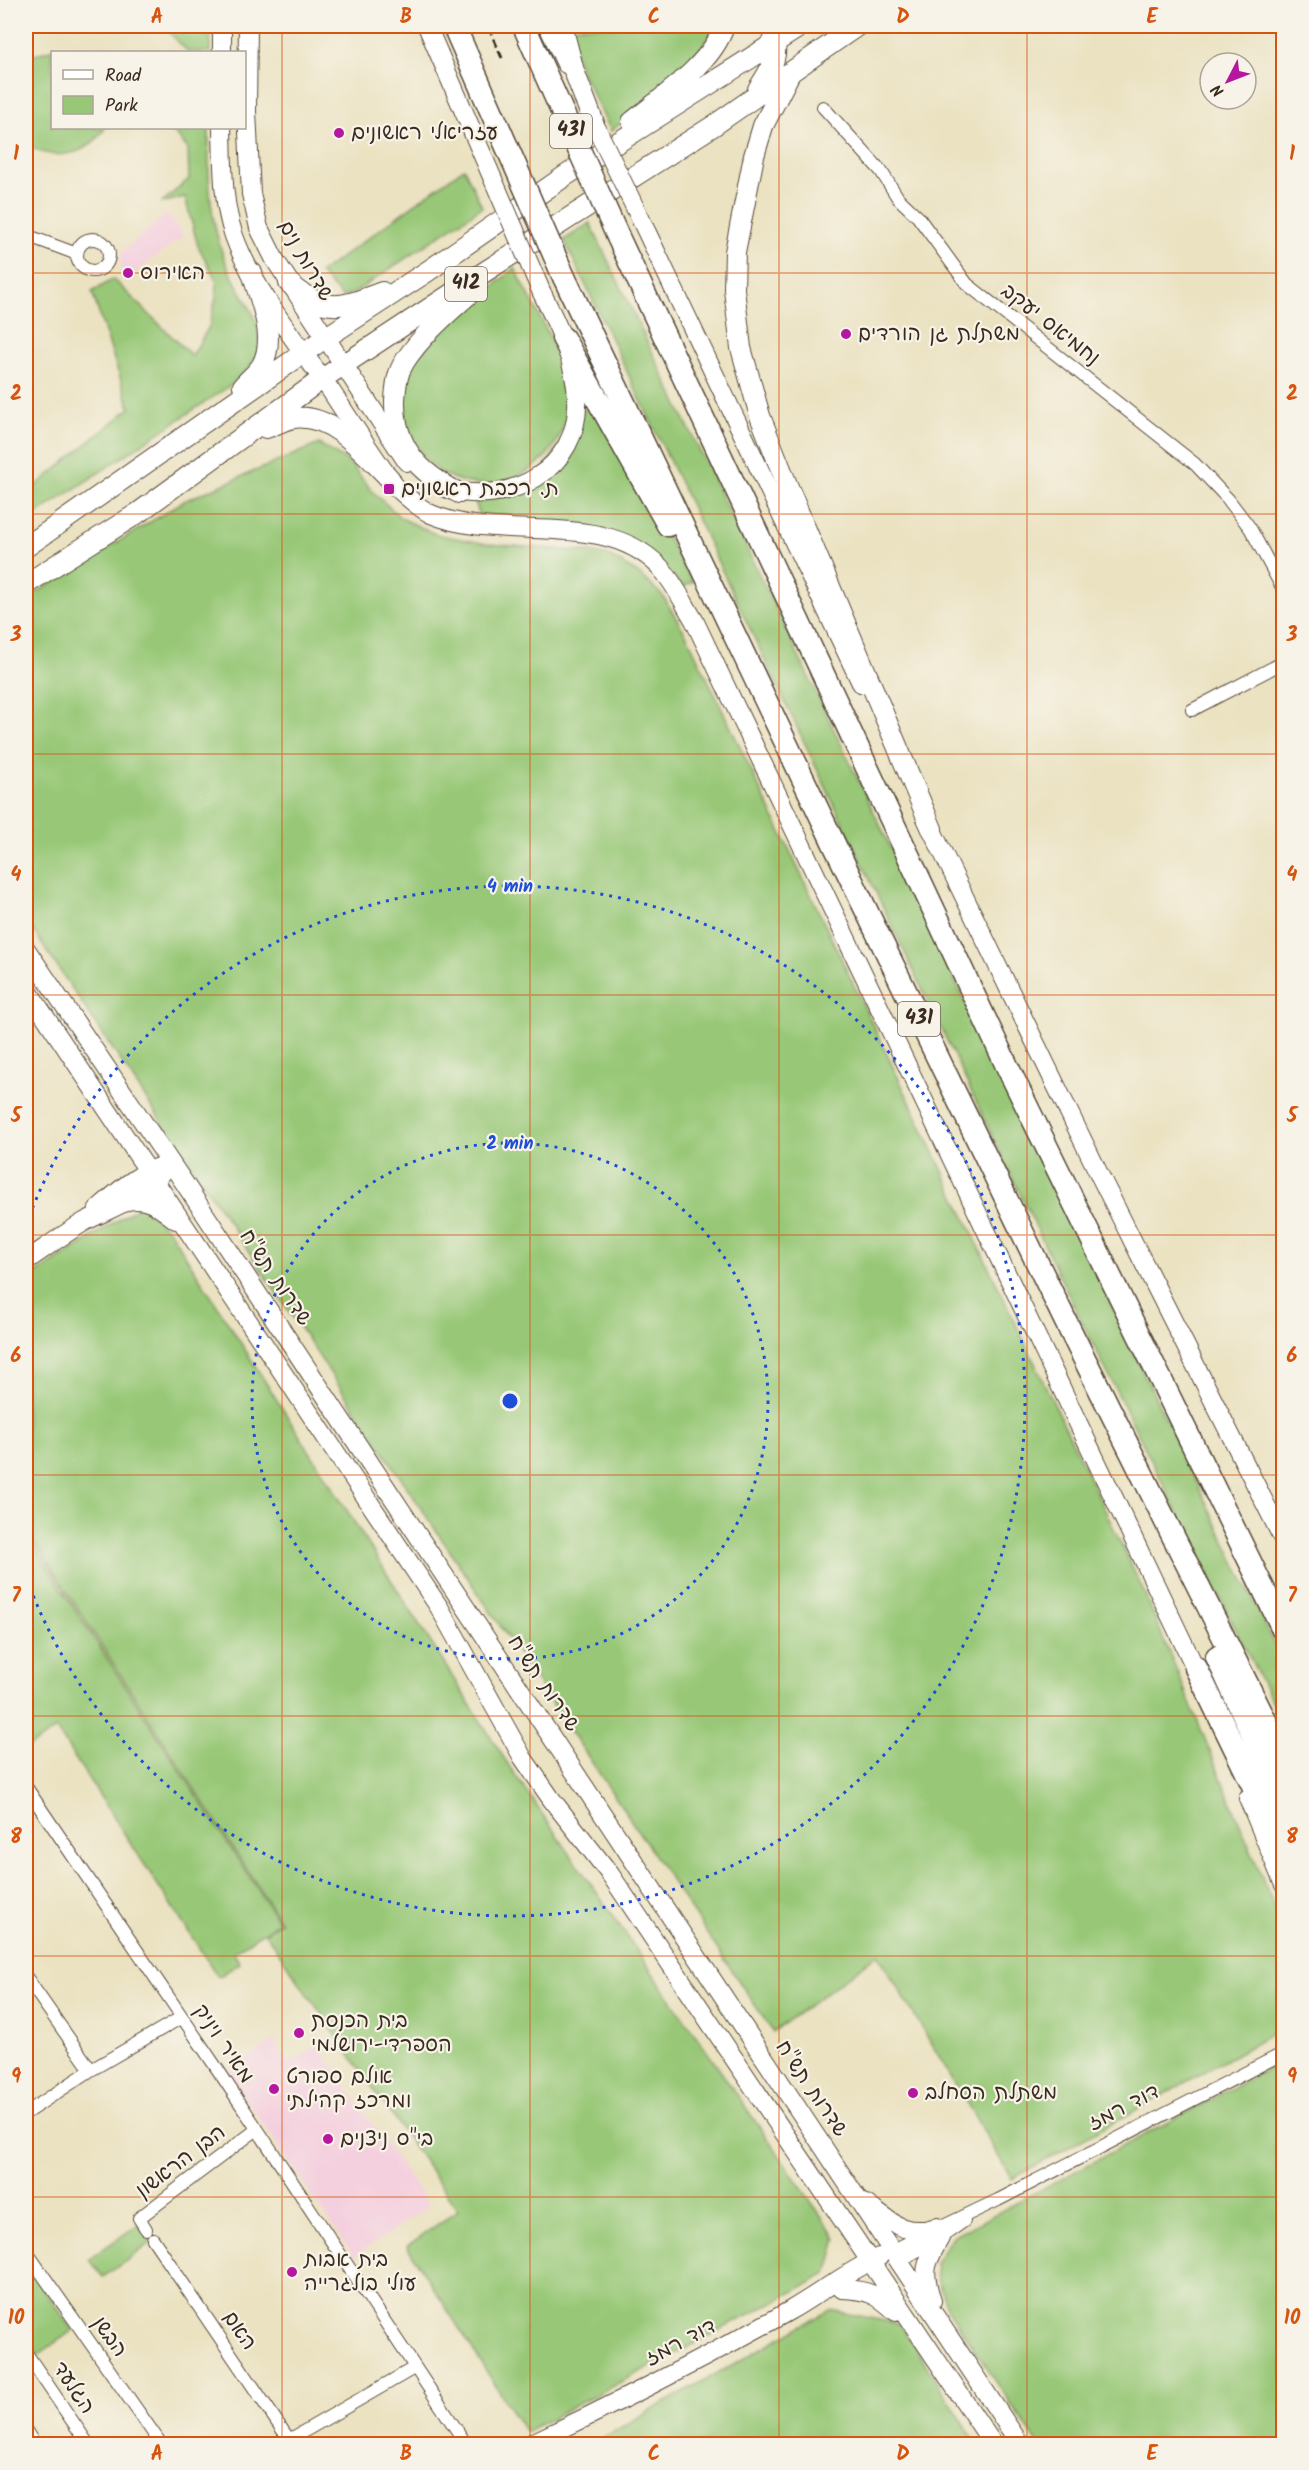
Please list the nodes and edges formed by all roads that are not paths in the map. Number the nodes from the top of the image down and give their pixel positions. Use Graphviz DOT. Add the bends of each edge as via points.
graph roads {
  1 [pos="248,26"];
  2 [pos="427,26"];
  3 [pos="454,26"];
  4 [pos="524,26"];
  5 [pos="549,26"];
  6 [pos="562,26"];
  7 [pos="724,26"];
  8 [pos="801,26"];
  9 [pos="856,26"];
  10 [pos="221,27"];
  11 [pos="774,34"];
  12 [pos="222,51"];
  13 [pos="790,72"];
  14 [pos="750,99"];
  15 [pos="823,107"];
  16 [pos="594,123"];
  17 [pos="222,129"];
  18 [pos="565,176"];
  19 [pos="26,235"];
  20 [pos="531,242"];
  21 [pos="77,254"];
  22 [pos="428,271"];
  23 [pos="252,273"];
  24 [pos="289,283"];
  25 [pos="325,338"];
  26 [pos="563,338"];
  27 [pos="304,353"];
  28 [pos="343,366"];
  29 [pos="322,379"];
  30 [pos="183,437"];
  31 [pos="224,450"];
  32 [pos="390,479"];
  33 [pos="459,493"];
  34 [pos="26,547"];
  35 [pos="26,584"];
  36 [pos="1284,591"];
  37 [pos="1284,662"];
  38 [pos="750,668"];
  39 [pos="1192,710"];
  40 [pos="932,829"];
  41 [pos="26,950"];
  42 [pos="26,988"];
  43 [pos="122,1131"];
  44 [pos="170,1163"];
  45 [pos="152,1176"];
  46 [pos="121,1197"];
  47 [pos="186,1227"];
  48 [pos="26,1261"];
  49 [pos="1066,1322"];
  50 [pos="1159,1377"];
  51 [pos="1284,1541"];
  52 [pos="1284,1597"];
  53 [pos="1284,1630"];
  54 [pos="1196,1668"];
  55 [pos="1284,1758"];
  56 [pos="26,1787"];
  57 [pos="1284,1802"];
  58 [pos="1284,1849"];
  59 [pos="1284,1885"];
  60 [pos="26,1977"];
  61 [pos="182,2017"];
  62 [pos="1280,2054"];
  63 [pos="91,2070"];
  64 [pos="26,2113"];
  65 [pos="256,2130"];
  66 [pos="855,2195"];
  67 [pos="845,2223"];
  68 [pos="938,2233"];
  69 [pos="150,2234"];
  70 [pos="26,2251"];
  71 [pos="895,2256"];
  72 [pos="874,2266"];
  73 [pos="851,2271"];
  74 [pos="842,2289"];
  75 [pos="791,2310"];
  76 [pos="938,2320"];
  77 [pos="921,2336"];
  78 [pos="26,2353"];
  79 [pos="414,2368"];
  80 [pos="592,2415"];
  81 [pos="26,2431"];
  82 [pos="291,2442"];
  83 [pos="34,2445"];
  84 [pos="88,2445"];
  85 [pos="161,2445"];
  86 [pos="466,2445"];
  87 [pos="530,2445"];
  88 [pos="547,2445"];
  89 [pos="993,2445"];
  90 [pos="1020,2445"];
  1 -- 24 [label="main road, שדרות נים" via="251,194 265,240"];
  2 -- 26 [label="main road, שדרות נים, bridge"];
  3 -- 38 [label="highway, 431, bridge" via="564,276"];
  4 -- 50 [label="highway, 431, bridge" via="618,237 1002,1056"];
  5 -- 16 [label="main road"];
  6 -- 16 [label="main road"];
  7 -- 18 [label="main road" via="711,50 684,77"];
  8 -- 11 [label="main road, 412"];
  9 -- 13 [label="main road, 412"];
  10 -- 12 [label="main road"];
  11 -- 14 [label="main road" via="774,62"];
  11 -- 18 [label="main road, 412"];
  13 -- 14 [label="main road, 412"];
  13 -- 40 [label="main road" via="763,126 754,156 736,242 736,323 760,416"];
  14 -- 20 [label="main road, 412"];
  15 -- 36 [label="street, נחמיאס יעקב" via="882,171 898,198 918,217 968,284 1195,464 1250,528"];
  16 -- 40 [label="main road, bridge"];
  17 -- 23 [label="main road" via="228,214"];
  18 -- 22 [label="main road, 412"];
  19 -- 21 [label="street"];
  20 -- 28 [label="main road, 412"];
  20 -- 33 [label="main road" via="433,328 396,378 395,415 407,450 433,478"];
  22 -- 24 [label="main road" via="341,305 316,303"];
  22 -- 25 [label="main road, 412"];
  23 -- 27 [label="main road"];
  23 -- 30 [label="main road" via="267,328 263,363 244,385"];
  24 -- 25 [label="main road, שדרות נים"];
  25 -- 27 [label="main road, 412"];
  25 -- 28 [label="main road, שדרות נים"];
  26 -- 33 [label="main road, שדרות נים" via="577,399 573,428 562,452 542,473 518,487 485,495"];
  26 -- 38 [label="highway"];
  27 -- 29 [label="main road"];
  27 -- 30 [label="main road, 412"];
  28 -- 29 [label="main road, 412"];
  28 -- 33 [label="main road, שדרות נים" via="404,459 433,483"];
  29 -- 31 [label="main road, 412"];
  29 -- 32 [label="main road"];
  30 -- 34 [label="main road, 412"];
  31 -- 32 [label="main road" via="265,428 304,418 350,439"];
  31 -- 35 [label="main road, 412" via="138,513"];
  32 -- 54 [label="main road" via="415,504 449,520 570,531 617,541 646,556 677,590"];
  37 -- 39 [label="street"];
  38 -- 49 [label="highway, 431"];
  40 -- 51 [label="main road" via="1106,1189"];
  41 -- 44 [label="main road, שדרות תש\"ח"];
  42 -- 43 [label="main road"];
  43 -- 45 [label="main road"];
  43 -- 46 [label="main road" via="130,1168"];
  44 -- 45 [label="main road"];
  44 -- 66 [label="main road, שדרות תש\"ח"];
  45 -- 46 [label="main road"];
  45 -- 47 [label="main road"];
  46 -- 47 [label="main road" via="148,1201"];
  46 -- 48 [label="main road"];
  47 -- 67 [label="main road" via="439,1607 523,1758 610,1874"];
  49 -- 55 [label="highway, 431"];
  49 -- 57 [label="highway"];
  50 -- 52 [label="highway"];
  50 -- 53 [label="highway, 431"];
  54 -- 58 [label="highway"];
  54 -- 59 [label="main road"];
  56 -- 61 [label="street, מאיר ויניק"];
  60 -- 63 [label="street"];
  61 -- 63 [label="street"];
  61 -- 65 [label="street, מאיר ויניק"];
  62 -- 68 [label="street, דוד רמז"];
  63 -- 64 [label="street"];
  65 -- 69 [label="street, הבן הראשון" via="139,2218"];
  65 -- 79 [label="street, מאיר ויניק"];
  66 -- 68 [label="main road" via="899,2228"];
  66 -- 71 [label="main road, שדרות תש\"ח"];
  67 -- 72 [label="main road"];
  67 -- 73 [label="main road" via="855,2250"];
  68 -- 71 [label="street, דוד רמז"];
  68 -- 76 [label="main road" via="926,2263 926,2283"];
  69 -- 82 [label="street, האם"];
  70 -- 85 [label="street, הבשן"];
  71 -- 72 [label="main road, דוד רמז"];
  71 -- 76 [label="main road, שדרות תש\"ח"];
  72 -- 73 [label="main road, דוד רמז"];
  72 -- 74 [label="main road, דוד רמז"];
  72 -- 77 [label="main road"];
  73 -- 75 [label="main road, דוד רמז"];
  74 -- 75 [label="main road, דוד רמז"];
  74 -- 77 [label="main road" via="881,2297"];
  75 -- 80 [label="main road, דוד רמז"];
  76 -- 90 [label="main road, שדרות תש\"ח"];
  77 -- 89 [label="main road"];
  78 -- 84 [label="street, הגלעד"];
  79 -- 82 [label="street"];
  79 -- 86 [label="street, מאיר ויניק"];
  80 -- 87 [label="main road, דוד רמז"];
  80 -- 88 [label="main road, דוד רמז"];
  81 -- 83 [label="street"];
}
